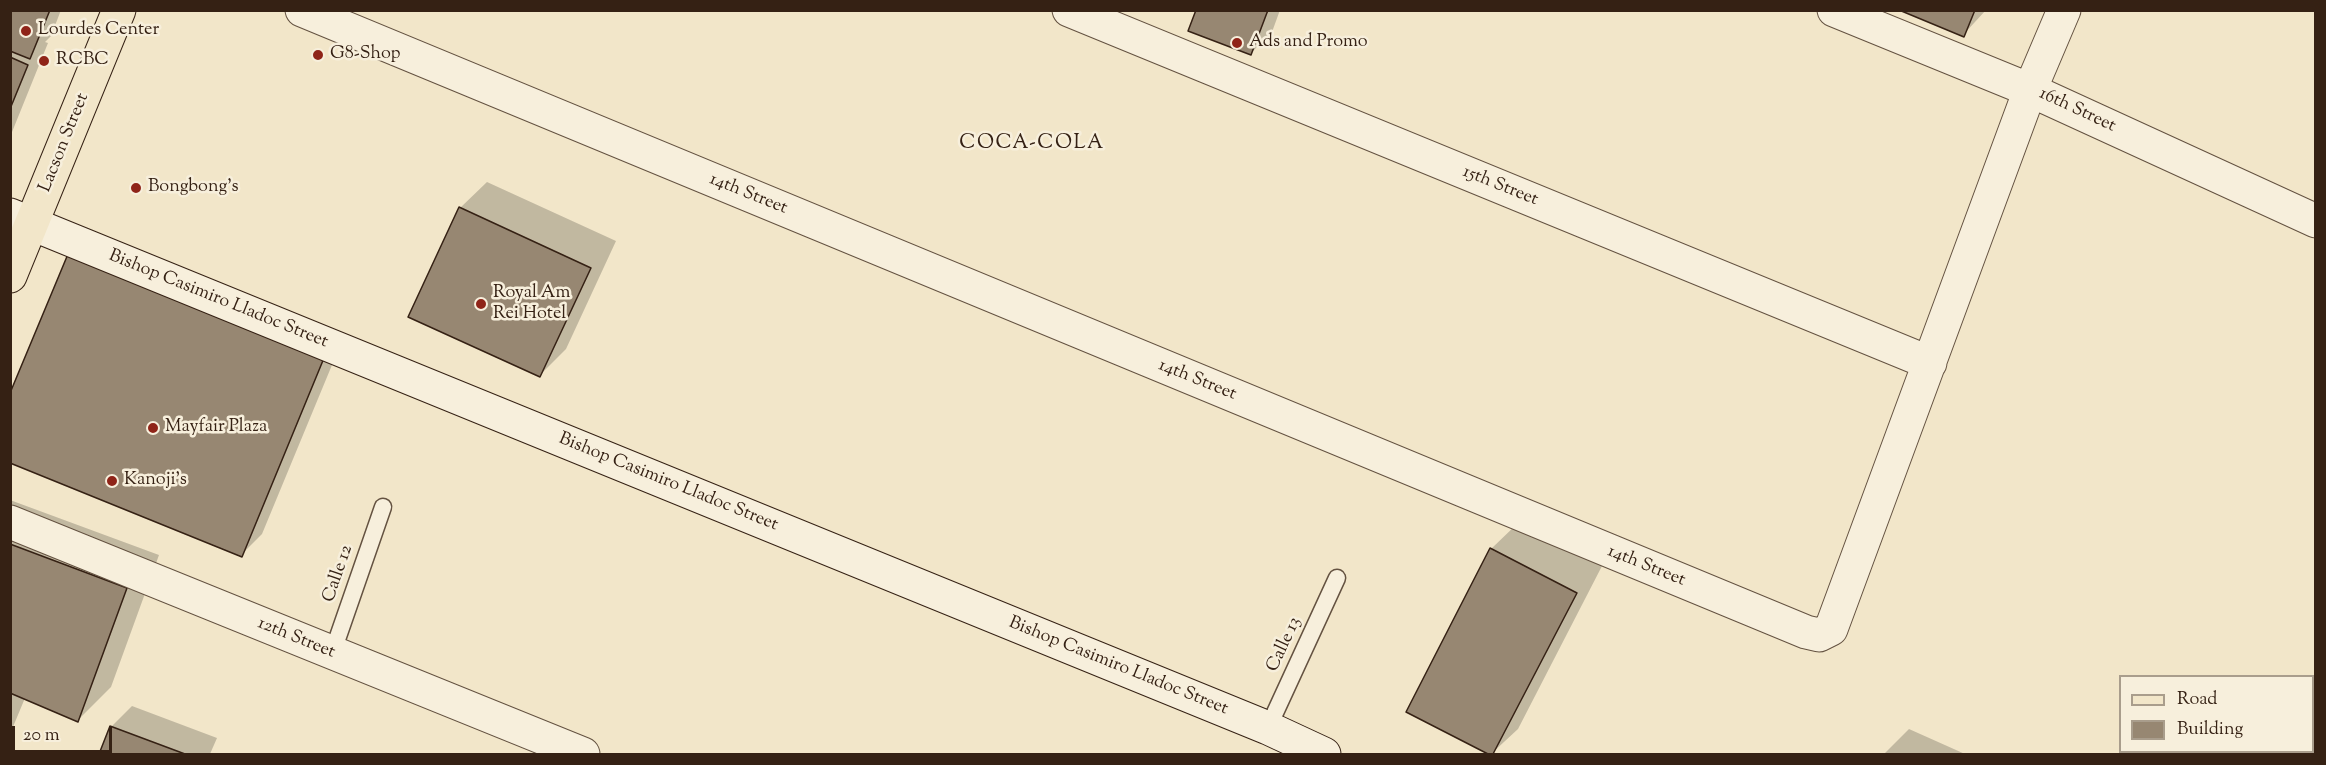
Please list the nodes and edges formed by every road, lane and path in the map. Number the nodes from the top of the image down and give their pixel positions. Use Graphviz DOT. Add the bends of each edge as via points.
graph roads {
  1 [pos="119,10"];
  2 [pos="302,10"];
  3 [pos="1069,10"];
  4 [pos="1834,10"];
  5 [pos="2064,10"];
  6 [pos="2030,90"];
  7 [pos="21,220"];
  8 [pos="2316,221"];
  9 [pos="10,276"];
  10 [pos="1930,363"];
  11 [pos="383,507"];
  12 [pos="10,522"];
  13 [pos="1337,578"];
  14 [pos="332,654"];
  15 [pos="1268,728"];
  16 [pos="583,754"];
  17 [pos="1324,754"];
  1 -- 7 [label="main road, Lacson Street"];
  2 -- 10 [label="street, 14th Street" via="1819,635 1831,629"];
  3 -- 10 [label="street, 15th Street"];
  4 -- 6 [label="street, 16th Street"];
  5 -- 6 [label="street, 14th Street"];
  6 -- 8 [label="street, 16th Street"];
  6 -- 10 [label="street, 14th Street"];
  7 -- 9 [label="main road, Lacson Street"];
  7 -- 15 [label="street, Bishop Casimiro Lladoc Street"];
  11 -- 14 [label="lane, Calle 12"];
  12 -- 14 [label="street, 12th Street"];
  13 -- 15 [label="lane, Calle 13"];
  14 -- 16 [label="street, 12th Street"];
  15 -- 17 [label="street, Bishop Casimiro Lladoc Street"];
}
